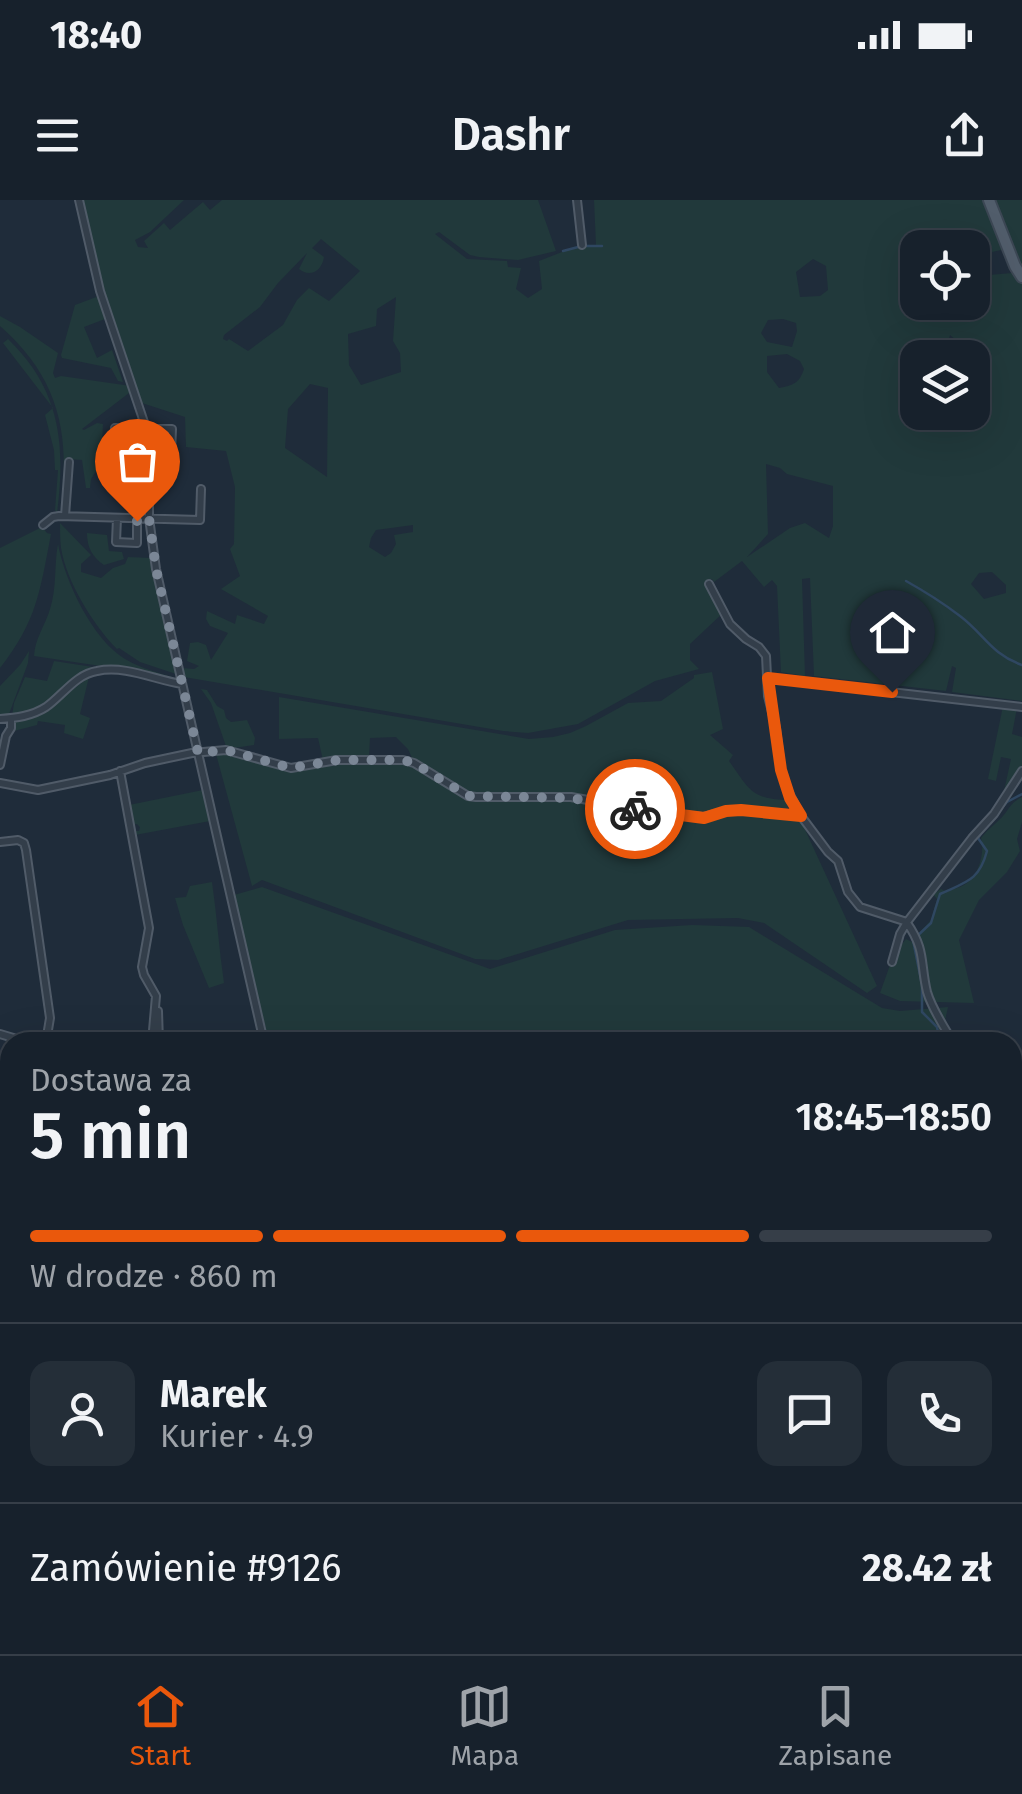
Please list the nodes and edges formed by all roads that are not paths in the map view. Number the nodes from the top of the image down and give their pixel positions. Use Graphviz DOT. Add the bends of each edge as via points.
graph roads {
  1 [pos="78,200"];
  2 [pos="577,200"];
  3 [pos="988,200"];
  4 [pos="582,245"];
  5 [pos="1022,277"];
  6 [pos="148,429"];
  7 [pos="69,462"];
  8 [pos="149,478"];
  9 [pos="201,490"];
  10 [pos="65,516"];
  11 [pos="117,518"];
  12 [pos="137,518"];
  13 [pos="149,518"];
  14 [pos="43,524"];
  15 [pos="710,584"];
  16 [pos="768,678"];
  17 [pos="182,684"];
  18 [pos="1022,706"];
  19 [pos="11,718"];
  20 [pos="0,719"];
  21 [pos="198,753"];
  22 [pos="0,765"];
  23 [pos="120,771"];
  24 [pos="1022,771"];
  25 [pos="0,784"];
  26 [pos="801,816"];
  27 [pos="0,842"];
  28 [pos="907,922"];
  29 [pos="892,962"];
  30 [pos="49,1032"];
  31 [pos="156,1032"];
  32 [pos="262,1032"];
  33 [pos="948,1032"];
  1 -- 6 [label="street" via="100,291"];
  2 -- 4 [label="street"];
  3 -- 5 [label="main road"];
  6 -- 8 [label="street"];
  6 -- 8 [label="street" via="172,429 170,478"];
  6 -- 8 [label="street" via="115,428 115,478"];
  7 -- 10 [label="street"];
  8 -- 13 [label="street"];
  9 -- 13 [label="street" via="200,520"];
  10 -- 11 [label="street"];
  10 -- 14 [label="street"];
  11 -- 12 [label="street"];
  11 -- 12 [label="street" via="116,542 137,542"];
  12 -- 13 [label="street"];
  13 -- 17 [label="street"];
  15 -- 16 [label="street" via="737,632 766,656"];
  16 -- 18 [label="street"];
  16 -- 26 [label="street" via="781,770"];
  17 -- 19 [label="street" via="100,670 47,706"];
  17 -- 21 [label="street"];
  19 -- 20 [label="street"];
  19 -- 22 [label="street"];
  21 -- 23 [label="street"];
  21 -- 26 [label="street" via="226,750 291,768 402,760 476,797 571,798 704,818 741,810"];
  21 -- 32 [label="street"];
  23 -- 25 [label="street" via="38,790"];
  23 -- 31 [label="street" via="148,928 142,967 157,1000"];
  24 -- 28 [label="street"];
  26 -- 28 [label="street" via="838,861 860,908"];
  27 -- 30 [label="street" via="20,840 26,850"];
  28 -- 29 [label="street"];
  28 -- 33 [label="street" via="923,954 927,990"];
}
